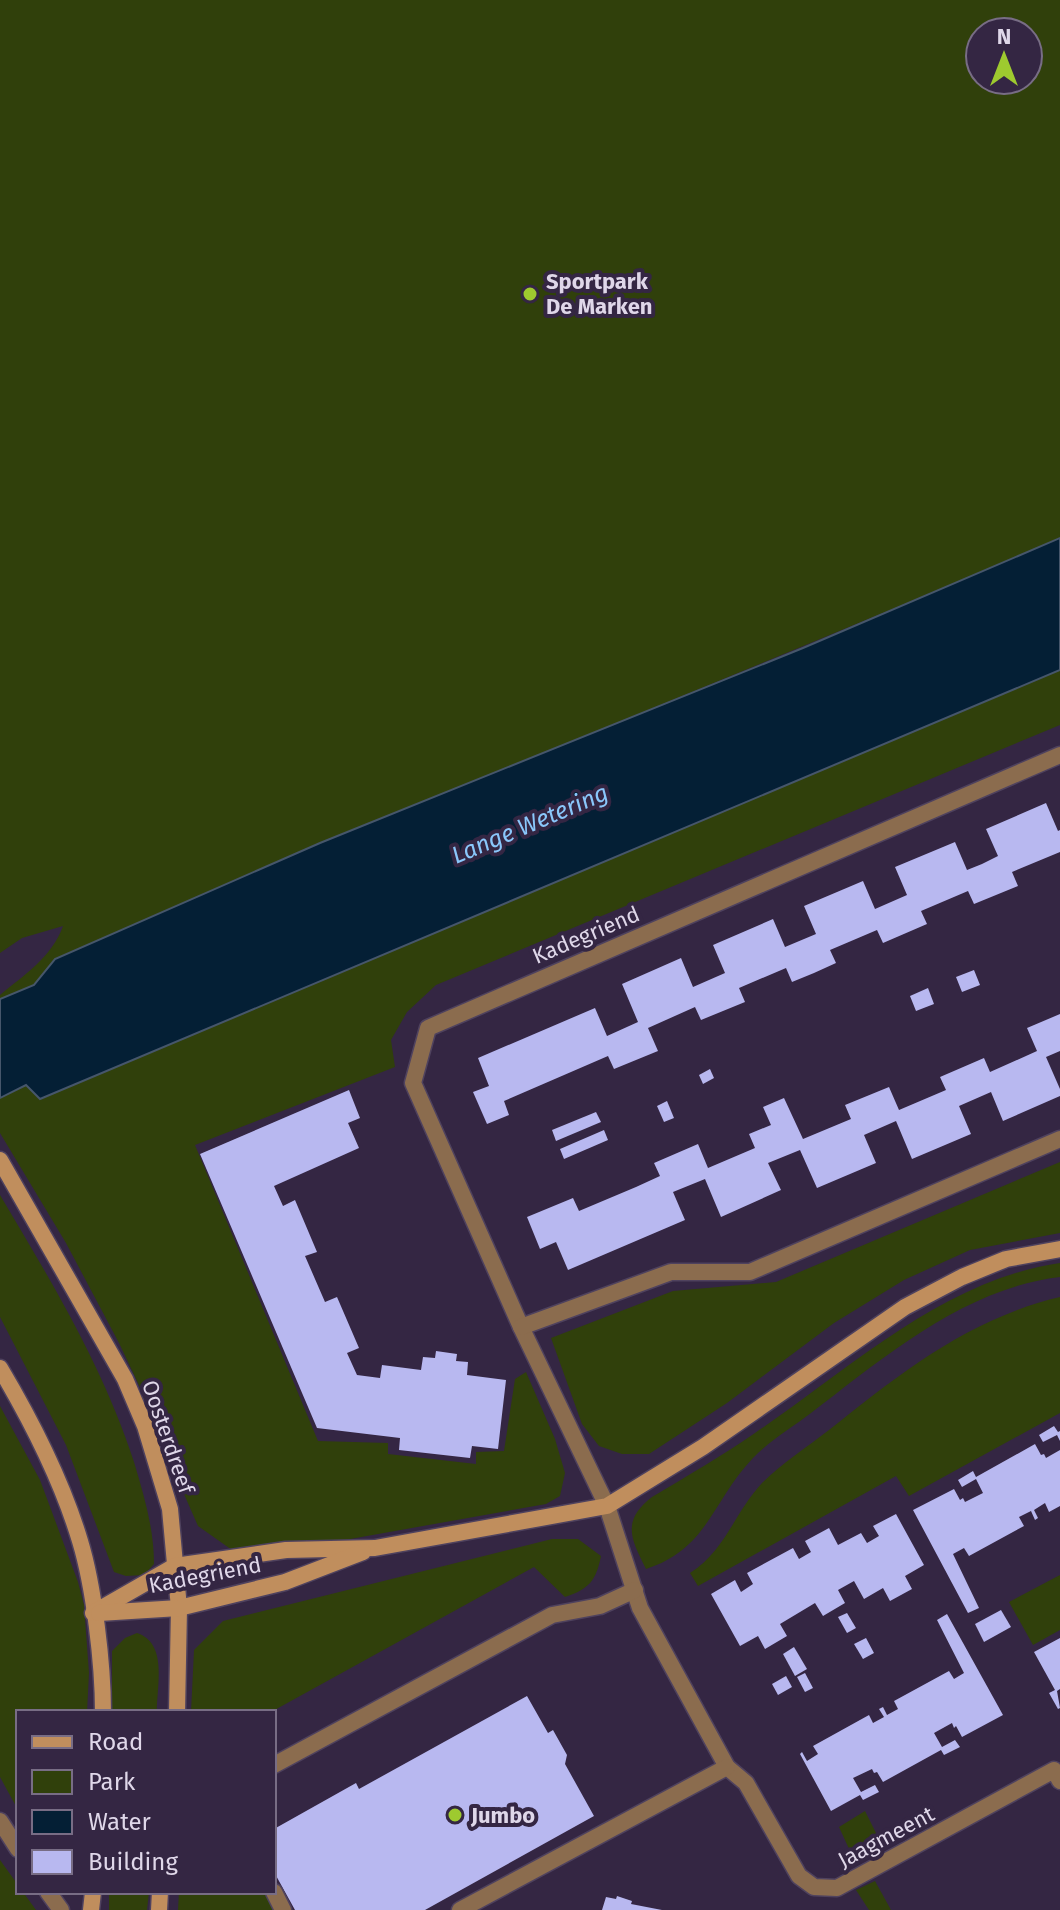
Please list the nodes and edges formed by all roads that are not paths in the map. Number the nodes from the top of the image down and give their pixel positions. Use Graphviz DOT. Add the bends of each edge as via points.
graph roads {
  1 [pos="1060,755"];
  2 [pos="1060,1139"];
  3 [pos="0,1160"];
  4 [pos="1060,1249"];
  5 [pos="521,1327"];
  6 [pos="0,1368"];
  7 [pos="607,1506"];
  8 [pos="375,1548"];
  9 [pos="175,1566"];
  10 [pos="635,1590"];
  11 [pos="179,1608"];
  12 [pos="93,1613"];
  13 [pos="103,1710"];
  14 [pos="177,1710"];
  15 [pos="276,1764"];
  16 [pos="727,1767"];
  17 [pos="1060,1781"];
  18 [pos="0,1821"];
  19 [pos="16,1846"];
  20 [pos="460,1910"];
  1 -- 5 [label="street, Kadegriend" via="428,1028 413,1083"];
  2 -- 5 [label="street" via="750,1272 671,1272"];
  3 -- 9 [label="street, Oosterdreef" via="125,1379 170,1509"];
  4 -- 7 [label="street, Kadegriend" via="1006,1259 905,1307 703,1447"];
  5 -- 7 [label="street, Kadegriend"];
  6 -- 12 [label="street" via="66,1499"];
  7 -- 8 [label="street, Kadegriend"];
  7 -- 10 [label="street, Jaagmeent"];
  8 -- 9 [label="street, Kadegriend" via="286,1550"];
  8 -- 11 [label="street, Kadegriend" via="285,1582"];
  9 -- 11 [label="street, Oosterdreef"];
  9 -- 12 [label="street, Kadegriend"];
  10 -- 15 [label="street" via="600,1606 552,1615"];
  10 -- 16 [label="street, Jaagmeent"];
  11 -- 12 [label="street, Kadegriend"];
  11 -- 14 [label="street, Oosterdreef"];
  12 -- 13 [label="street"];
  16 -- 17 [label="street, Jaagmeent" via="746,1783 799,1876 814,1887 837,1888 1054,1770"];
  16 -- 20 [label="street"];
  18 -- 19 [label="street"];
}
